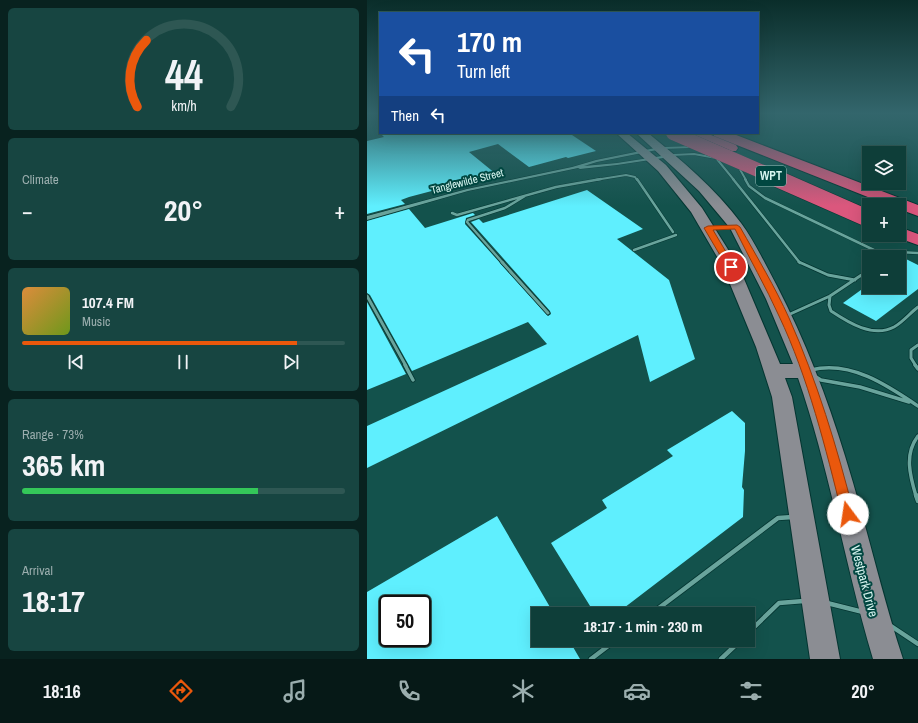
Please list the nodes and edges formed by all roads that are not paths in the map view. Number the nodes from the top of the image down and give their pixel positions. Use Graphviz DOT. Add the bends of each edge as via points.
graph roads {
  1 [pos="642,145"];
  2 [pos="650,145"];
  3 [pos="700,145"];
  4 [pos="723,145"];
  5 [pos="749,145"];
  6 [pos="656,153"];
  7 [pos="573,168"];
  8 [pos="526,195"];
  9 [pos="862,203"];
  10 [pos="918,211"];
  11 [pos="452,212"];
  12 [pos="862,216"];
  13 [pos="367,218"];
  14 [pos="906,221"];
  15 [pos="918,226"];
  16 [pos="737,227"];
  17 [pos="708,228"];
  18 [pos="673,232"];
  19 [pos="676,235"];
  20 [pos="906,235"];
  21 [pos="918,240"];
  22 [pos="634,250"];
  23 [pos="874,250"];
  24 [pos="906,252"];
  25 [pos="918,253"];
  26 [pos="862,275"];
  27 [pos="855,280"];
  28 [pos="367,296"];
  29 [pos="830,296"];
  30 [pos="918,307"];
  31 [pos="548,313"];
  32 [pos="784,317"];
  33 [pos="918,345"];
  34 [pos="913,363"];
  35 [pos="918,363"];
  36 [pos="918,368"];
  37 [pos="773,371"];
  38 [pos="806,371"];
  39 [pos="413,380"];
  40 [pos="910,402"];
  41 [pos="918,406"];
  42 [pos="918,436"];
  43 [pos="918,501"];
  44 [pos="801,516"];
  45 [pos="814,600"];
  46 [pos="660,607"];
  47 [pos="874,615"];
  48 [pos="755,626"];
  49 [pos="918,644"];
  50 [pos="607,647"];
  51 [pos="734,647"];
  52 [pos="591,659"];
  53 [pos="721,659"];
  54 [pos="825,659"];
  55 [pos="888,659"];
  1 -- 6 [label="main road, Westpark Drive"];
  2 -- 6 [label="main road, Westpark Drive"];
  3 -- 12 [label="highway, WPT, bridge"];
  4 -- 9 [label="highway, WPT"];
  5 -- 10 [label="highway"];
  6 -- 7 [label="street, Tanglewilde Street" via="596,161"];
  6 -- 7 [label="street, Tanglewilde Street" via="587,168"];
  6 -- 16 [label="main road, Westpark Drive" via="711,195"];
  6 -- 17 [label="main road, Westpark Drive"];
  6 -- 23 [label="lane" via="695,147 724,155 736,164 749,186 765,198"];
  6 -- 27 [label="lane" via="703,154 716,158 800,263 828,275"];
  7 -- 13 [label="street, Tanglewilde Street" via="467,190"];
  8 -- 11 [label="lane" via="457,215"];
  8 -- 18 [label="lane" via="626,175 635,177"];
  8 -- 31 [label="lane" via="519,202 467,222"];
  14 -- 15 [label="highway"];
  16 -- 17 [label="main road"];
  16 -- 32 [label="main road, Westpark Drive"];
  17 -- 37 [label="main road, Westpark Drive" via="731,267"];
  19 -- 22 [label="lane"];
  20 -- 21 [label="highway"];
  24 -- 25 [label="lane"];
  26 -- 27 [label="lane"];
  27 -- 29 [label="lane"];
  28 -- 39 [label="lane"];
  29 -- 30 [label="lane" via="831,311 863,329 877,331 892,327"];
  29 -- 32 [label="lane"];
  32 -- 38 [label="main road, Westpark Drive"];
  33 -- 34 [label="lane" via="911,350"];
  34 -- 35 [label="lane"];
  34 -- 36 [label="lane"];
  37 -- 38 [label="main road"];
  37 -- 44 [label="main road, Westpark Drive" via="782,397"];
  38 -- 40 [label="lane" via="821,380 860,387"];
  38 -- 40 [label="lane" via="823,367 871,378 887,385"];
  38 -- 47 [label="main road, Westpark Drive" via="833,456"];
  40 -- 41 [label="lane"];
  42 -- 43 [label="lane" via="914,440 909,466 911,482"];
  44 -- 45 [label="main road, Westpark Drive"];
  44 -- 46 [label="lane" via="778,518"];
  45 -- 47 [label="lane"];
  45 -- 48 [label="lane" via="779,603"];
  45 -- 54 [label="main road, Westpark Drive"];
  47 -- 49 [label="lane"];
  47 -- 55 [label="main road, Westpark Drive"];
  50 -- 52 [label="lane"];
  51 -- 53 [label="lane"];
}
